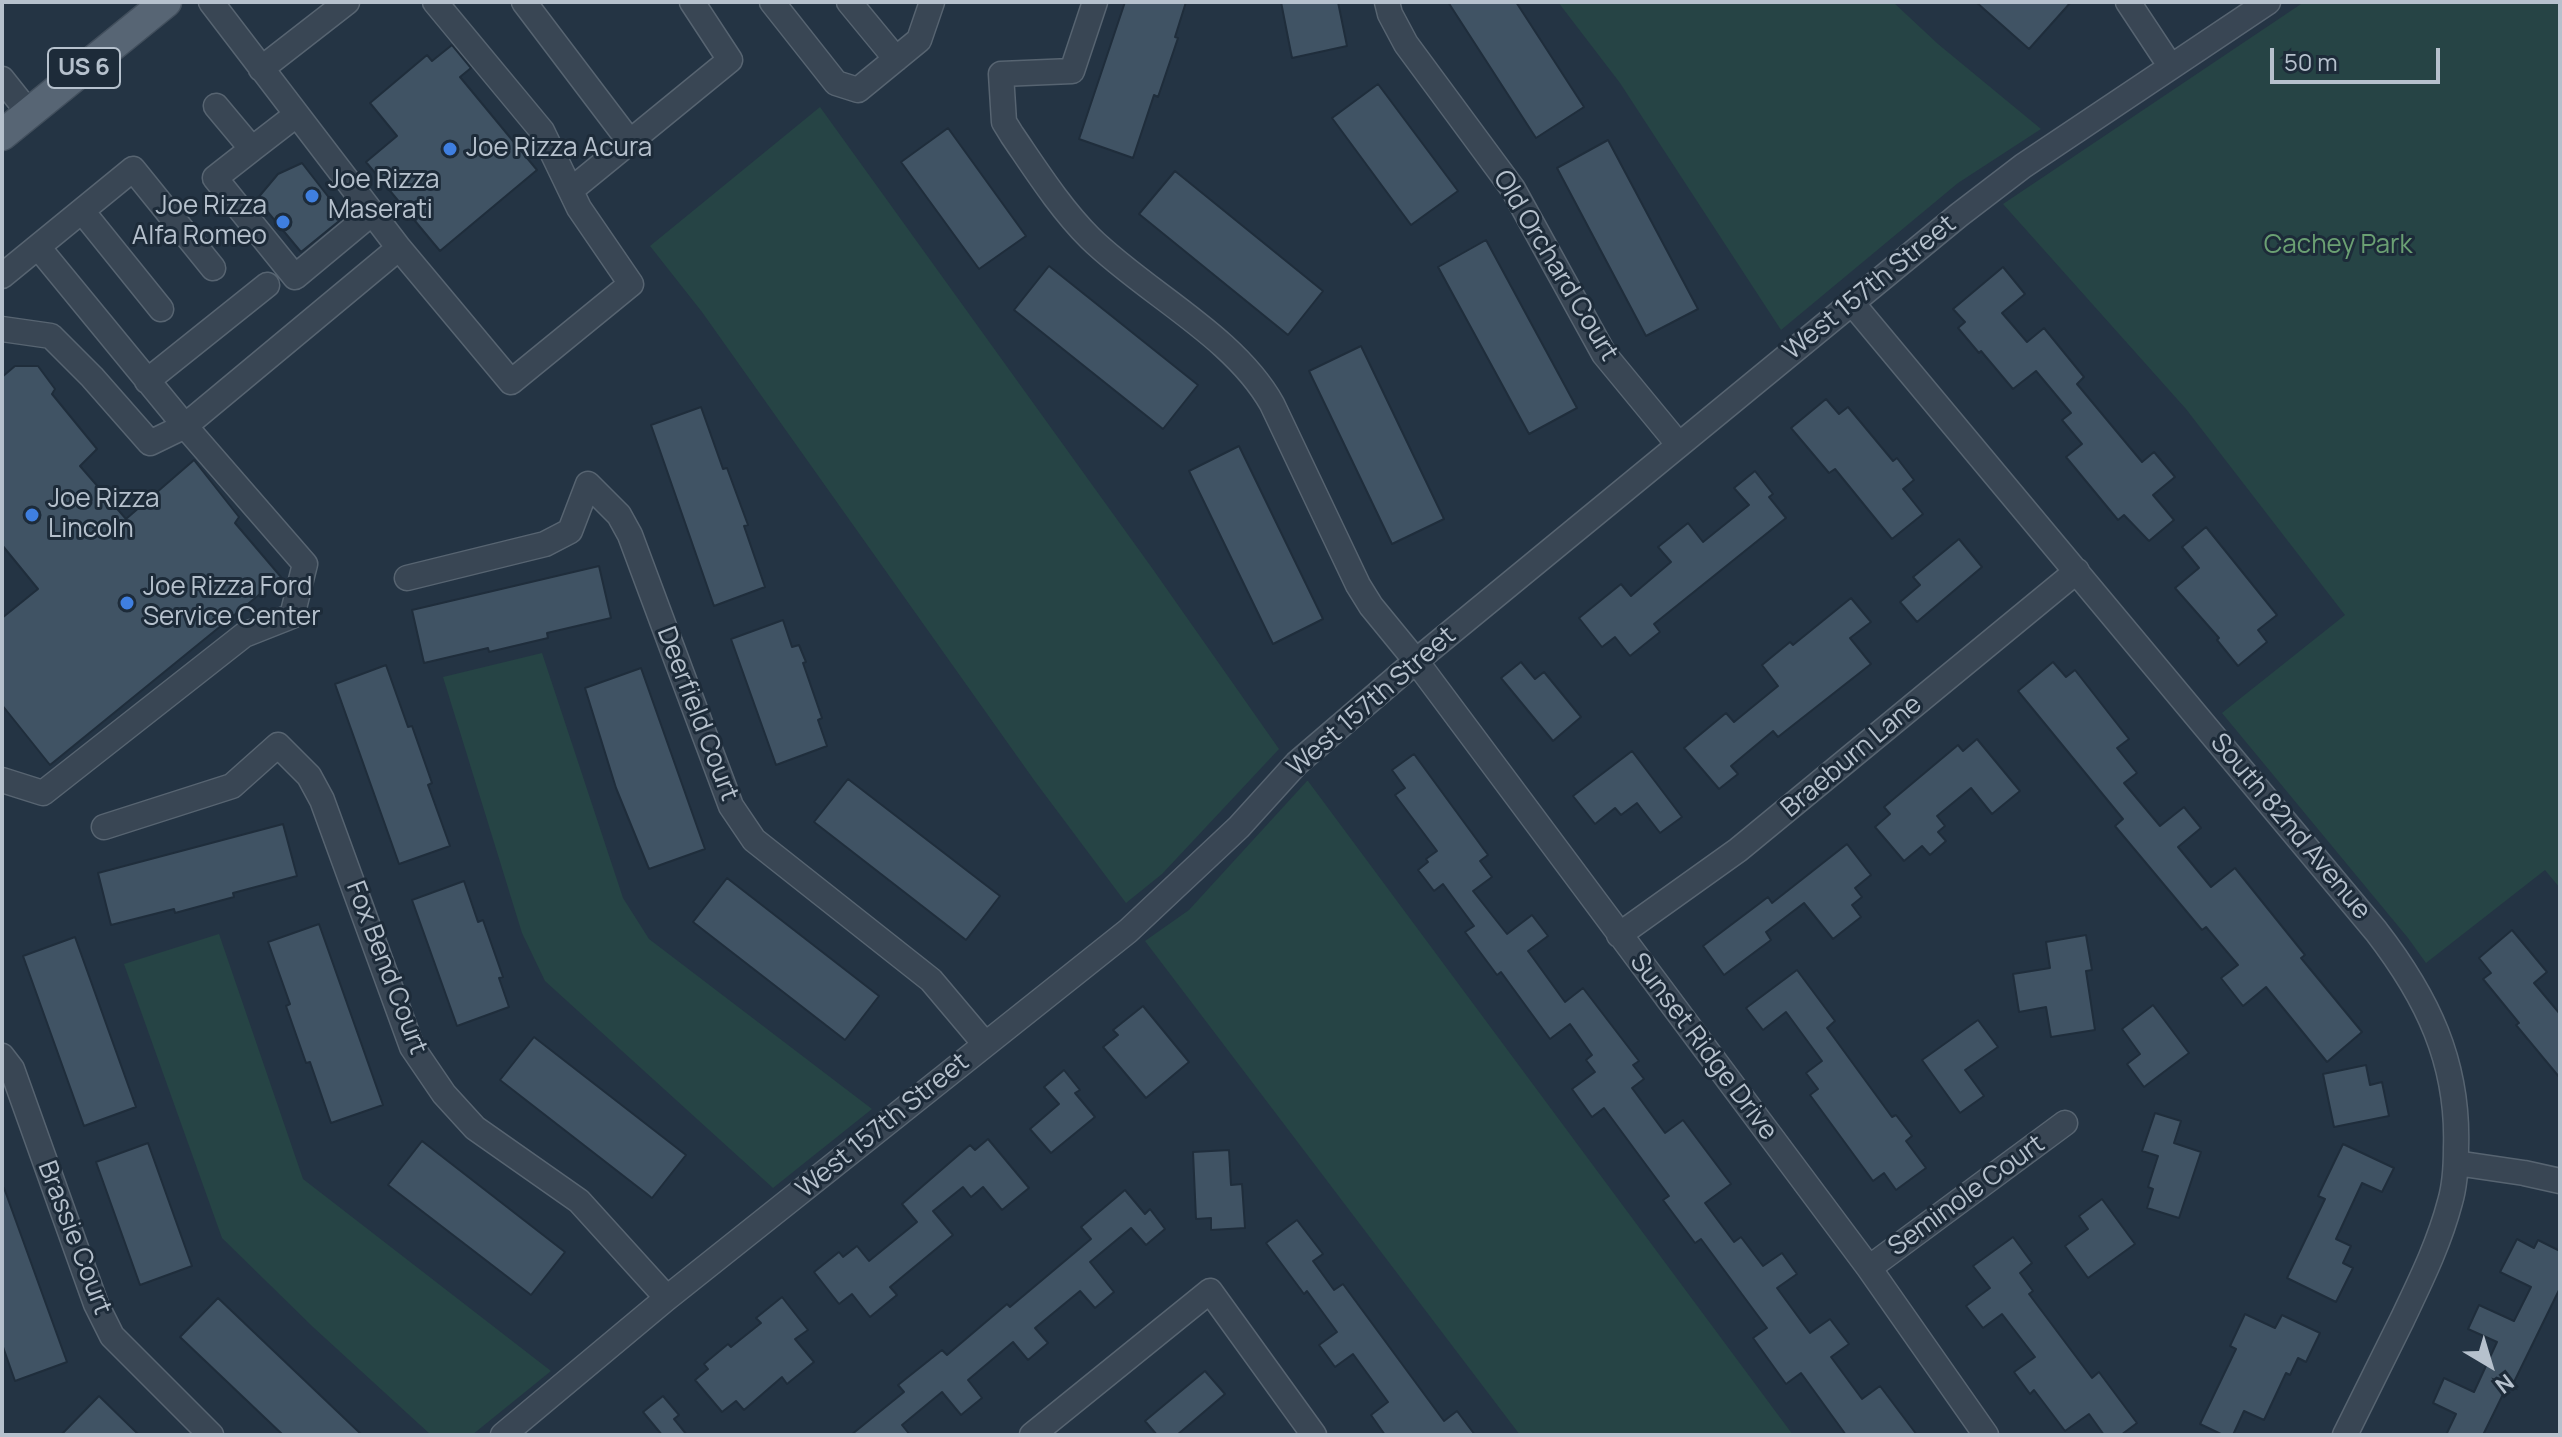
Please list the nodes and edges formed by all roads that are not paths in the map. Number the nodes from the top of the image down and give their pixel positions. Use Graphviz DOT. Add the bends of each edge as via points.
graph roads {
  1 [pos="166,2"];
  2 [pos="211,2"];
  3 [pos="347,2"];
  4 [pos="435,2"];
  5 [pos="524,2"];
  6 [pos="692,2"];
  7 [pos="772,2"];
  8 [pos="849,2"];
  9 [pos="932,2"];
  10 [pos="1095,2"];
  11 [pos="1387,2"];
  12 [pos="2128,2"];
  13 [pos="2268,2"];
  14 [pos="896,59"];
  15 [pos="2171,67"];
  16 [pos="261,69"];
  17 [pos="2,79"];
  18 [pos="216,106"];
  19 [pos="29,113"];
  20 [pos="296,115"];
  21 [pos="2,135"];
  22 [pos="630,142"];
  23 [pos="252,149"];
  24 [pos="571,190"];
  25 [pos="82,211"];
  26 [pos="372,213"];
  27 [pos="38,247"];
  28 [pos="399,248"];
  29 [pos="213,268"];
  30 [pos="2,276"];
  31 [pos="267,285"];
  32 [pos="1852,303"];
  33 [pos="161,309"];
  34 [pos="2,329"];
  35 [pos="147,381"];
  36 [pos="185,426"];
  37 [pos="1679,445"];
  38 [pos="2077,571"];
  39 [pos="407,578"];
  40 [pos="1416,661"];
  41 [pos="2,780"];
  42 [pos="104,827"];
  43 [pos="1619,935"];
  44 [pos="985,1044"];
  45 [pos="2,1056"];
  46 [pos="2065,1123"];
  47 [pos="2456,1163"];
  48 [pos="2560,1181"];
  49 [pos="1869,1268"];
  50 [pos="667,1298"];
  51 [pos="211,1435"];
  52 [pos="503,1435"];
  53 [pos="1032,1435"];
  54 [pos="1314,1435"];
  55 [pos="1986,1435"];
  56 [pos="2345,1435"];
  1 -- 19 [label="main road, US 6"];
  2 -- 16 [label="street"];
  3 -- 16 [label="street"];
  4 -- 24 [label="street" via="542,131"];
  5 -- 22 [label="street"];
  6 -- 22 [label="street" via="730,60"];
  7 -- 14 [label="street" via="836,83 858,90"];
  8 -- 14 [label="street"];
  9 -- 14 [label="street" via="919,40"];
  10 -- 40 [label="street, Sunset Ridge Drive" via="1072,71 1001,74 1004,122 1089,237 1259,381 1358,585"];
  11 -- 37 [label="street, Old Orchard Court" via="1406,44 1513,189 1604,354"];
  12 -- 15 [label="street"];
  13 -- 15 [label="street, West 157th Street"];
  15 -- 32 [label="street, West 157th Street" via="2023,166"];
  16 -- 20 [label="street"];
  17 -- 19 [label="street"];
  18 -- 23 [label="street"];
  19 -- 21 [label="main road, US 6"];
  20 -- 23 [label="street"];
  20 -- 26 [label="street"];
  22 -- 24 [label="street"];
  23 -- 26 [label="street" via="215,178 295,277"];
  24 -- 28 [label="street" via="631,284 511,382"];
  25 -- 27 [label="street"];
  25 -- 29 [label="street" via="133,169"];
  25 -- 33 [label="street"];
  26 -- 28 [label="street"];
  27 -- 30 [label="street"];
  27 -- 35 [label="street"];
  28 -- 36 [label="street"];
  31 -- 35 [label="street"];
  32 -- 37 [label="street, West 157th Street"];
  32 -- 38 [label="street, South 82nd Avenue"];
  34 -- 36 [label="street" via="51,336 150,443"];
  35 -- 36 [label="street"];
  36 -- 41 [label="street" via="305,564 292,616 244,635 43,793"];
  37 -- 40 [label="street, West 157th Street"];
  38 -- 43 [label="street, Braeburn Lane" via="1738,850"];
  38 -- 47 [label="street, South 82nd Avenue" via="2403,966 2445,1054 2455,1096"];
  39 -- 44 [label="street, Deerfield Court" via="545,544 570,531 588,484 619,515 630,535 731,806 746,829 931,980"];
  40 -- 43 [label="street, Sunset Ridge Drive"];
  40 -- 44 [label="street, West 157th Street" via="1297,763 1239,827 1128,931"];
  42 -- 50 [label="street, Fox Bend Court" via="232,786 278,745 309,776 322,800 412,1047 444,1094 475,1128 579,1201"];
  43 -- 49 [label="street, Sunset Ridge Drive"];
  44 -- 50 [label="street, West 157th Street"];
  45 -- 51 [label="street, Brassie Court" via="12,1069 112,1336"];
  46 -- 49 [label="street, Seminole Court"];
  47 -- 48 [label="street"];
  47 -- 56 [label="street, South 82nd Avenue" via="2436,1248"];
  49 -- 55 [label="street, Sunset Ridge Drive"];
  50 -- 52 [label="street, West 157th Street"];
  53 -- 54 [label="street" via="1210,1291"];
}
